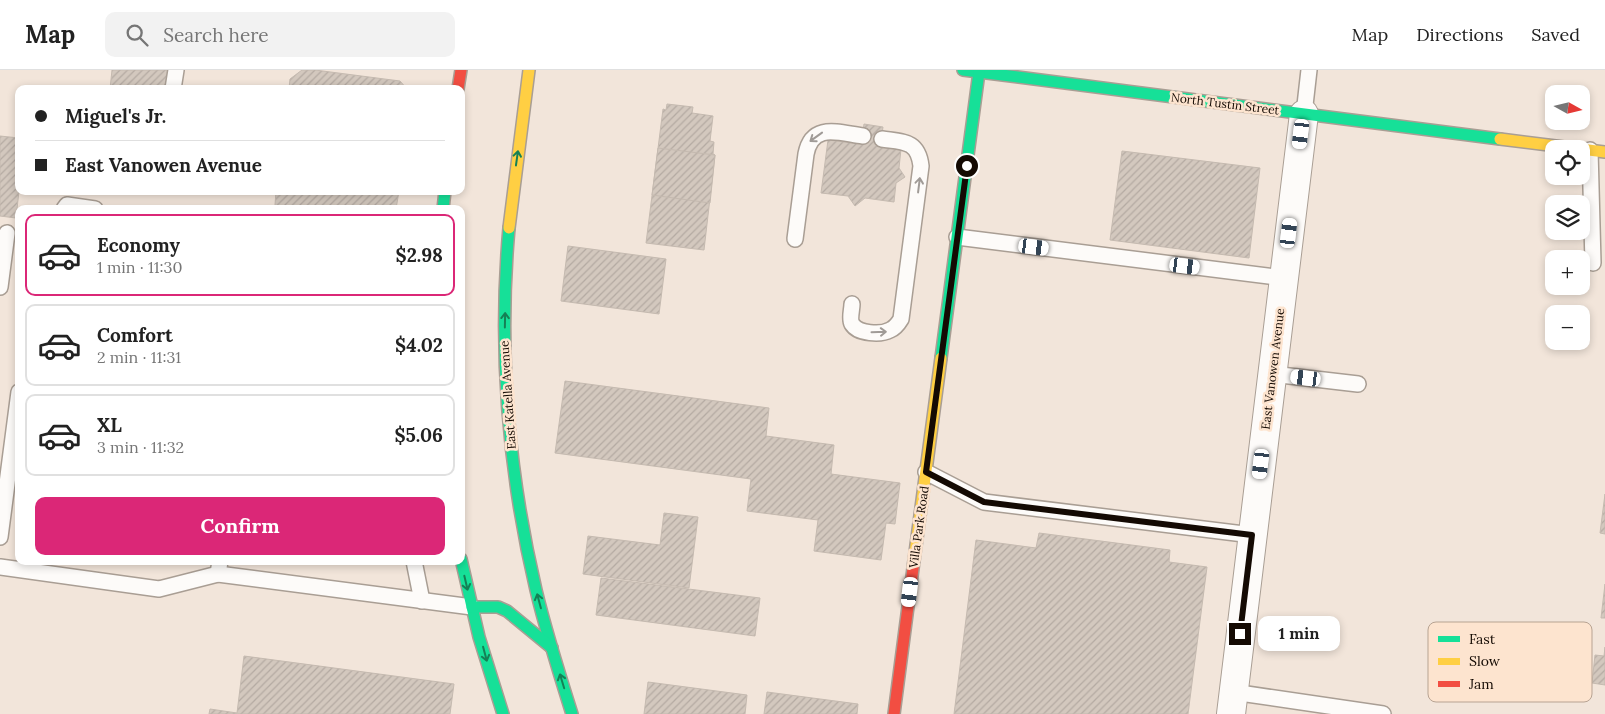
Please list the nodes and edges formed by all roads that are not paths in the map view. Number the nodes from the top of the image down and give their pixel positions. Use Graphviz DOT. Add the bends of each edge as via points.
graph roads {
  1 [pos="176,70"];
  2 [pos="461,70"];
  3 [pos="529,70"];
  4 [pos="964,70"];
  5 [pos="1309,70"];
  6 [pos="979,72"];
  7 [pos="1025,74"];
  8 [pos="174,85"];
  9 [pos="459,85"];
  10 [pos="1304,114"];
  11 [pos="863,136"];
  12 [pos="882,139"];
  13 [pos="1598,151"];
  14 [pos="9,233"];
  15 [pos="957,238"];
  16 [pos="795,239"];
  17 [pos="1605,245"];
  18 [pos="1284,278"];
  19 [pos="0,287"];
  20 [pos="852,304"];
  21 [pos="1272,374"];
  22 [pos="1358,384"];
  23 [pos="15,423"];
  24 [pos="926,472"];
  25 [pos="1252,535"];
  26 [pos="0,537"];
  27 [pos="415,565"];
  28 [pos="463,565"];
  29 [pos="0,567"];
  30 [pos="219,568"];
  31 [pos="422,601"];
  32 [pos="472,607"];
  33 [pos="552,648"];
  34 [pos="1232,703"];
  35 [pos="503,714"];
  36 [pos="572,714"];
  37 [pos="894,714"];
  38 [pos="1382,714"];
  1 -- 8 [label="lane"];
  2 -- 9 [label="main road"];
  33 -- 3 [label="main road, East Katella Avenue, one-way" via="536,592 520,510 507,404 504,347 506,261"];
  4 -- 6 [label="main road, North Tustin Street"];
  5 -- 10 [label="lane"];
  6 -- 7 [label="main road, North Tustin Street"];
  6 -- 15 [label="main road, Villa Park Road"];
  7 -- 10 [label="main road, North Tustin Street"];
  10 -- 13 [label="main road, North Tustin Street"];
  10 -- 18 [label="street, East Vanowen Avenue"];
  11 -- 16 [label="lane, one-way" via="821,132 809,142"];
  20 -- 12 [label="lane, one-way" via="851,321 858,329 883,333 891,330 901,319 920,155 907,143"];
  13 -- 17 [label="lane" via="1593,263"];
  14 -- 19 [label="lane"];
  15 -- 18 [label="lane"];
  15 -- 24 [label="main road, Villa Park Road"];
  18 -- 21 [label="street, East Vanowen Avenue"];
  21 -- 22 [label="lane"];
  21 -- 25 [label="street, East Vanowen Avenue"];
  23 -- 26 [label="lane"];
  24 -- 25 [label="lane" via="984,502"];
  24 -- 37 [label="main road, Villa Park Road"];
  25 -- 34 [label="street, East Vanowen Avenue"];
  27 -- 31 [label="lane"];
  28 -- 32 [label="main road, one-way"];
  29 -- 30 [label="lane" via="159,589"];
  30 -- 31 [label="lane"];
  31 -- 32 [label="lane"];
  32 -- 33 [label="main road" via="498,607 507,611"];
  32 -- 35 [label="main road, one-way"];
  36 -- 33 [label="main road, East Katella Avenue, one-way"];
  34 -- 38 [label="lane"];
}
